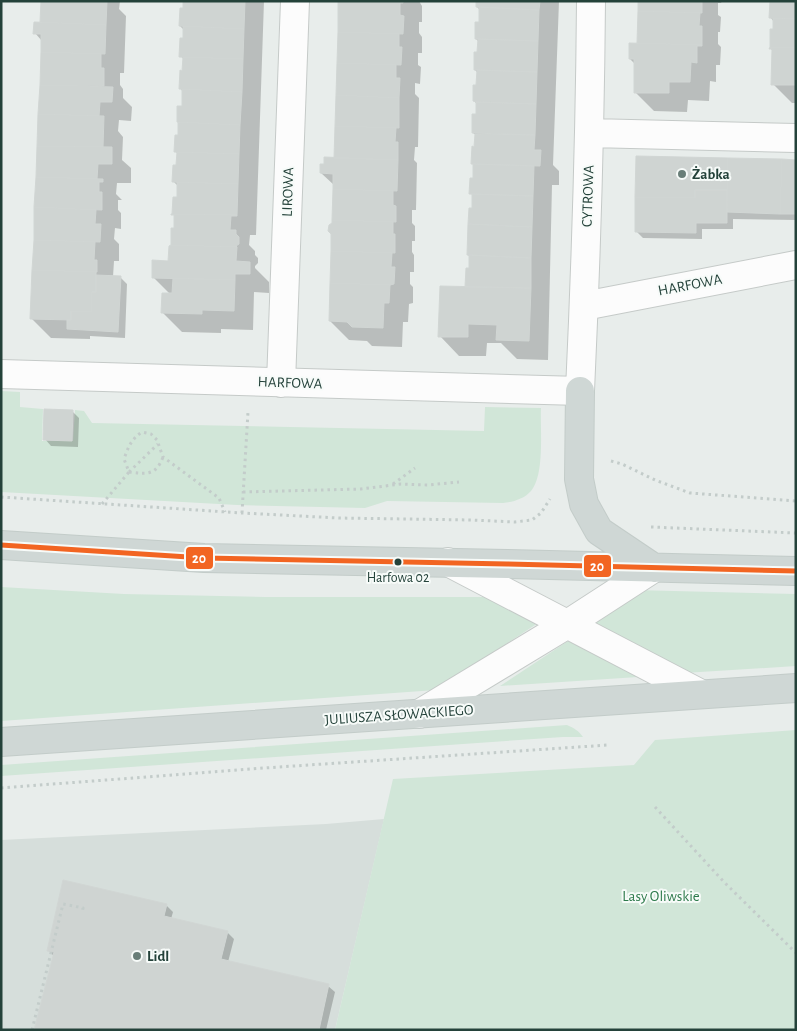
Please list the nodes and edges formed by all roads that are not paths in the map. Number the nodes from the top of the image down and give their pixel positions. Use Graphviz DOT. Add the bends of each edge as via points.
graph roads {
  1 [pos="295,1"];
  2 [pos="591,1"];
  3 [pos="590,132"];
  4 [pos="796,138"];
  5 [pos="796,265"];
  6 [pos="584,306"];
  7 [pos="1,374"];
  8 [pos="281,383"];
  9 [pos="580,391"];
  10 [pos="1,545"];
  11 [pos="448,562"];
  12 [pos="654,568"];
  13 [pos="796,571"];
  14 [pos="566,625"];
  15 [pos="796,688"];
  16 [pos="701,694"];
  17 [pos="419,714"];
  18 [pos="1,742"];
  1 -- 8 [label="street, LIROWA"];
  2 -- 3 [label="street, CYTROWA"];
  3 -- 4 [label="street"];
  3 -- 6 [label="street, CYTROWA"];
  5 -- 6 [label="street, HARFOWA"];
  6 -- 9 [label="street, CYTROWA"];
  7 -- 8 [label="street, HARFOWA"];
  8 -- 9 [label="street, HARFOWA"];
  9 -- 12 [label="main road" via="579,479 584,504 599,531"];
  10 -- 11 [label="main road" via="204,558"];
  11 -- 12 [label="main road"];
  11 -- 14 [label="street"];
  12 -- 13 [label="main road"];
  12 -- 14 [label="street"];
  14 -- 16 [label="street"];
  14 -- 17 [label="street"];
  15 -- 16 [label="main road, JULIUSZA SŁOWACKIEGO"];
  16 -- 17 [label="main road, JULIUSZA SŁOWACKIEGO"];
  17 -- 18 [label="main road, JULIUSZA SŁOWACKIEGO"];
}
